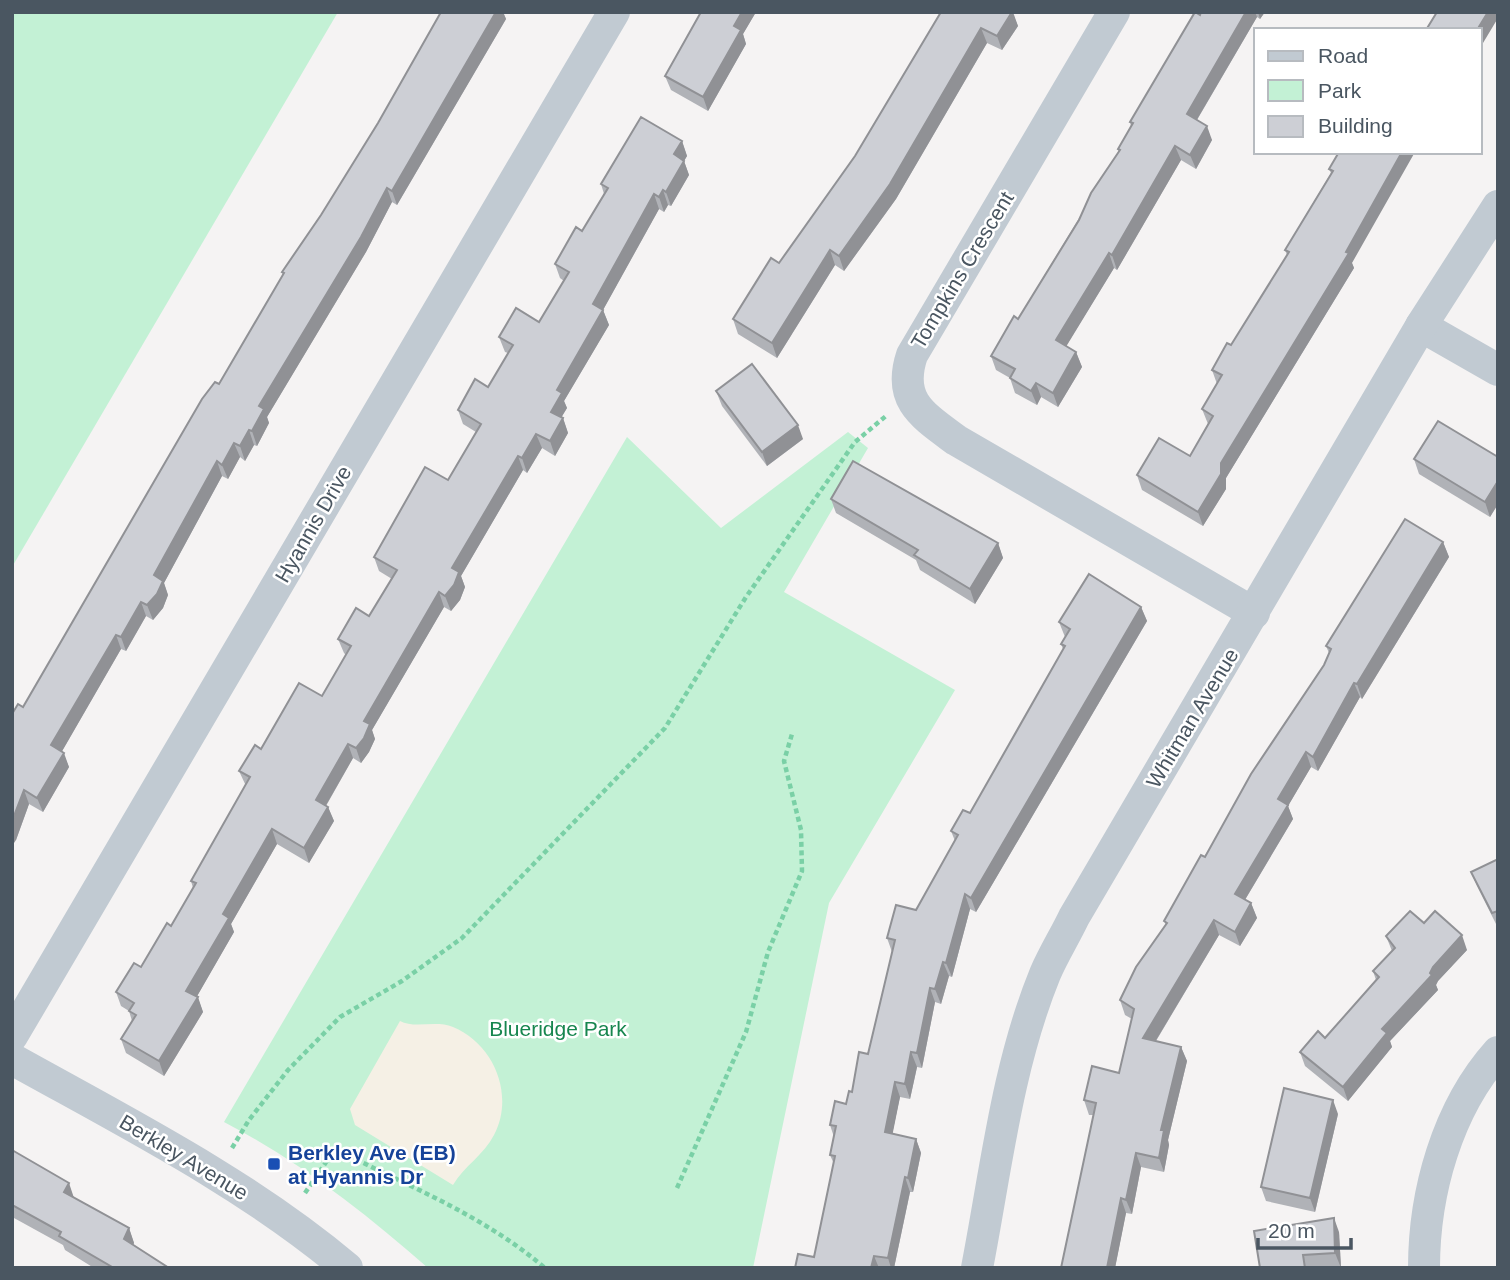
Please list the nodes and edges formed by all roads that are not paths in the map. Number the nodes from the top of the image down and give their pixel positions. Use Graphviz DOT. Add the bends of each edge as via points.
graph roads {
  1 [pos="614,12"];
  2 [pos="1114,12"];
  3 [pos="1498,206"];
  4 [pos="1421,326"];
  5 [pos="1498,370"];
  6 [pos="1254,613"];
  7 [pos="12,1036"];
  8 [pos="1498,1052"];
  9 [pos="12,1059"];
  10 [pos="348,1268"];
  11 [pos="977,1268"];
  12 [pos="1424,1268"];
  1 -- 7 [label="street, Hyannis Drive"];
  2 -- 6 [label="street, Tompkins Crescent" via="912,355 906,372 909,398 956,440"];
  3 -- 4 [label="street, Whitman Avenue"];
  4 -- 5 [label="street"];
  4 -- 6 [label="street, Whitman Avenue"];
  6 -- 11 [label="street, Whitman Avenue" via="1045,973 1006,1111"];
  8 -- 12 [label="street" via="1447,1135 1424,1236"];
  9 -- 10 [label="street, Berkley Avenue" via="218,1174 305,1232"];
}
